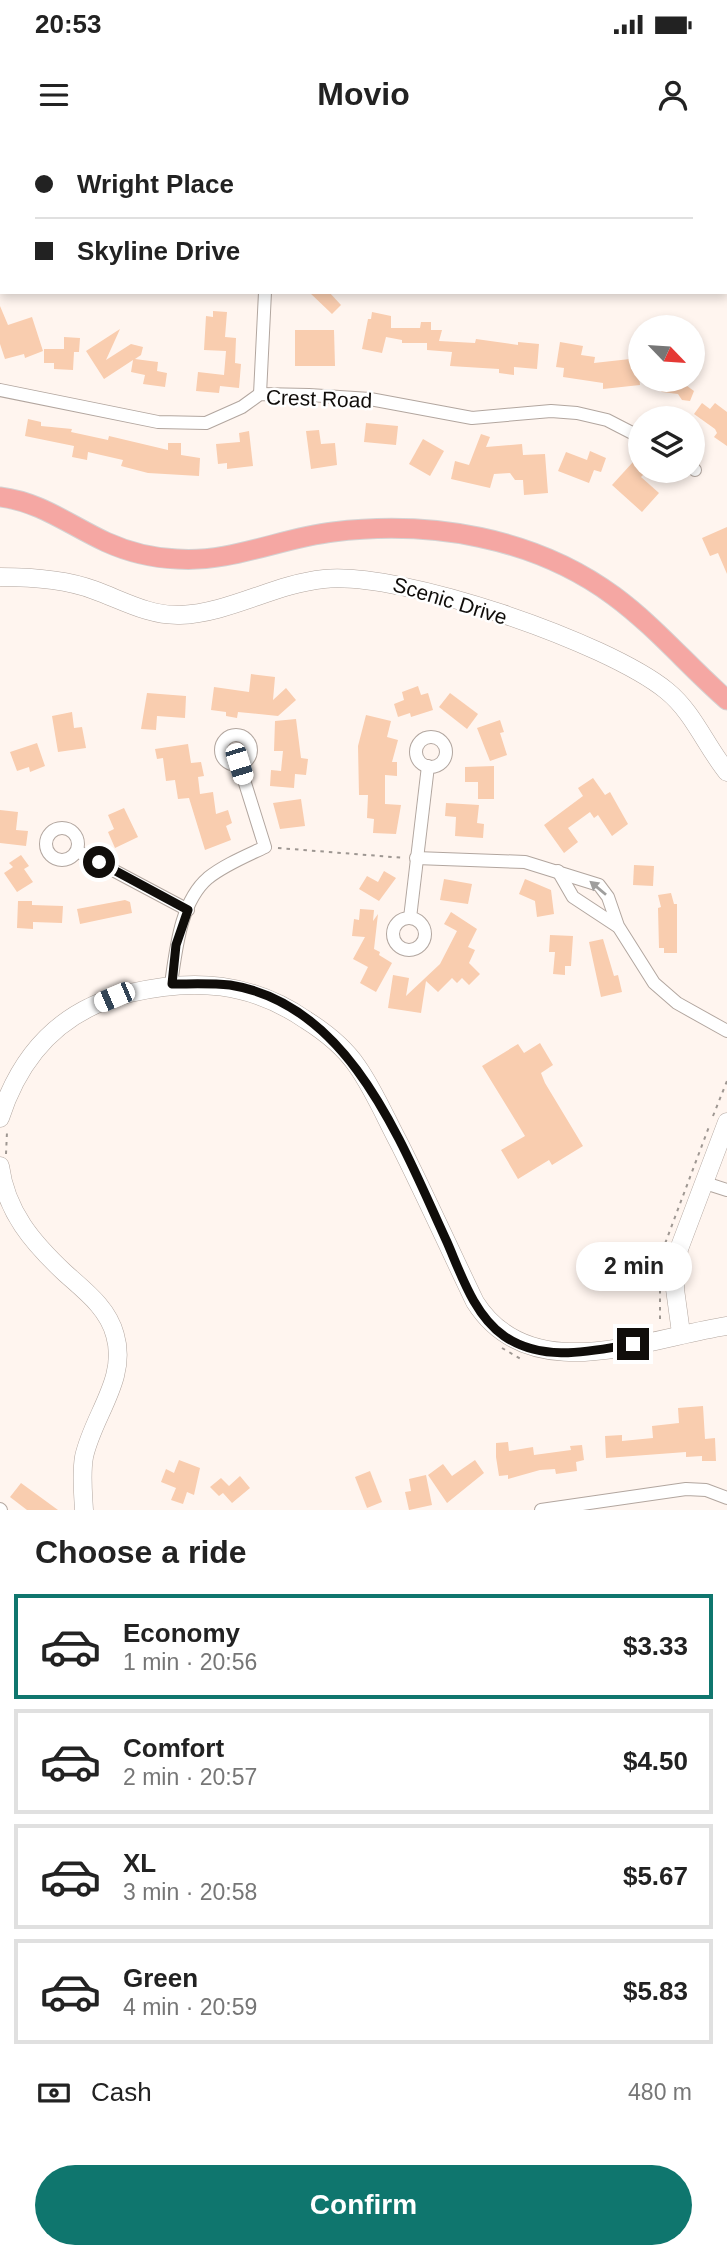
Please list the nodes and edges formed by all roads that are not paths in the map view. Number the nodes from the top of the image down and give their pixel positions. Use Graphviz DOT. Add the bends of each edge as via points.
graph roads {
  1 [pos="265,294"];
  2 [pos="0,390"];
  3 [pos="260,394"];
  4 [pos="628,431"];
  5 [pos="0,497"];
  6 [pos="0,577"];
  7 [pos="727,700"];
  8 [pos="239,764"];
  9 [pos="428,766"];
  10 [pos="727,772"];
  11 [pos="77,850"];
  12 [pos="416,858"];
  13 [pos="558,871"];
  14 [pos="188,910"];
  15 [pos="410,918"];
  16 [pos="618,926"];
  17 [pos="172,984"];
  18 [pos="727,1031"];
  19 [pos="727,1122"];
  20 [pos="3,1123"];
  21 [pos="3,1163"];
  22 [pos="702,1182"];
  23 [pos="727,1189"];
  24 [pos="727,1326"];
  25 [pos="681,1334"];
  26 [pos="727,1498"];
  27 [pos="85,1510"];
  28 [pos="541,1510"];
  1 -- 3 [label="street"];
  2 -- 3 [label="street, Crest Road" via="158,422 186,423 224,417"];
  3 -- 4 [label="street, Crest Road" via="370,399 472,418 576,413"];
  5 -- 7 [label="main road" via="39,506 117,547 175,559 214,558 314,534 368,527 481,536 592,581 663,638"];
  6 -- 10 [label="street, Scenic Drive" via="58,581 142,609 180,615 324,579 372,579 425,591 556,635 635,669 670,693"];
  8 -- 14 [label="street" via="265,847 205,880"];
  9 -- 12 [label="street"];
  11 -- 14 [label="street"];
  12 -- 13 [label="street" via="525,862"];
  12 -- 15 [label="street"];
  13 -- 16 [label="street" via="580,903"];
  16 -- 13 [label="street, one-way" via="604,890 588,879"];
  14 -- 17 [label="street" via="176,945"];
  16 -- 18 [label="street" via="643,970 663,992"];
  17 -- 20 [label="street" via="114,997 53,1032 22,1067"];
  17 -- 25 [label="street" via="232,986 262,995 327,1033 356,1064 475,1303 505,1336 528,1348 573,1353"];
  19 -- 22 [label="street"];
  21 -- 27 [label="street" via="15,1218 101,1308 115,1335 116,1378 85,1456"];
  22 -- 23 [label="street"];
  22 -- 25 [label="street" via="676,1266"];
  24 -- 25 [label="street"];
  26 -- 28 [label="street" via="686,1489"];
}
